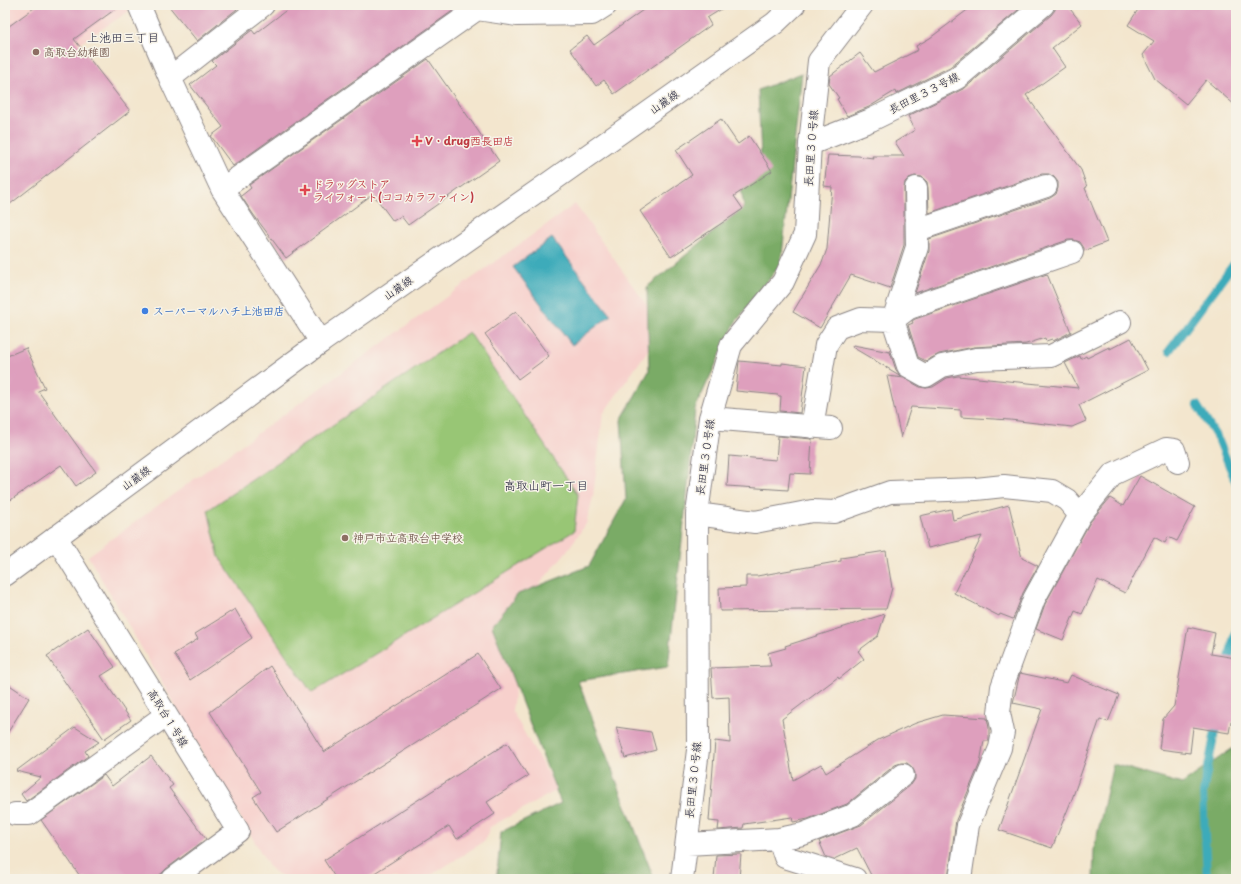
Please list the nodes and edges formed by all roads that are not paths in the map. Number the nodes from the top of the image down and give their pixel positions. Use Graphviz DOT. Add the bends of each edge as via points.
graph roads {
  1 [pos="139,5"];
  2 [pos="263,5"];
  3 [pos="606,5"];
  4 [pos="794,5"];
  5 [pos="862,5"];
  6 [pos="1043,5"];
  7 [pos="170,78"];
  8 [pos="810,144"];
  9 [pos="1046,186"];
  10 [pos="916,188"];
  11 [pos="222,189"];
  12 [pos="917,230"];
  13 [pos="1072,252"];
  14 [pos="893,320"];
  15 [pos="1120,322"];
  16 [pos="321,342"];
  17 [pos="710,418"];
  18 [pos="1178,462"];
  19 [pos="697,514"];
  20 [pos="1080,515"];
  21 [pos="56,537"];
  22 [pos="5,575"];
  23 [pos="166,715"];
  24 [pos="903,775"];
  25 [pos="16,814"];
  26 [pos="779,839"];
  27 [pos="686,844"];
  28 [pos="173,879"];
  29 [pos="682,879"];
  30 [pos="854,879"];
  31 [pos="960,879"];
  1 -- 7 [label="street"];
  2 -- 7 [label="street"];
  3 -- 11 [label="street" via="592,14 517,15 477,9"];
  4 -- 16 [label="street, 山麓線" via="775,23"];
  5 -- 8 [label="street, 長田里３０号線" via="819,61"];
  6 -- 8 [label="street, 長田里３３号線" via="957,78 871,120"];
  7 -- 11 [label="street"];
  8 -- 17 [label="street, 長田里３０号線" via="805,234 782,282 731,345"];
  9 -- 12 [label="street"];
  10 -- 12 [label="street"];
  11 -- 16 [label="street"];
  12 -- 14 [label="street" via="917,247"];
  13 -- 14 [label="street" via="909,308"];
  14 -- 15 [label="street" via="908,366 926,376 942,366 976,359 1051,356"];
  14 -- 17 [label="street" via="861,318 837,328 826,345 822,428"];
  16 -- 21 [label="street, 山麓線"];
  17 -- 19 [label="street, 長田里３０号線"];
  18 -- 20 [label="street" via="1174,450 1166,449 1112,474"];
  19 -- 20 [label="street" via="755,522 812,511 834,512 890,492 1004,486 1052,491 1067,500"];
  19 -- 27 [label="street, 長田里３０号線" via="698,750"];
  20 -- 31 [label="street" via="1034,598 1002,687 999,713 1003,732 1000,748 968,825"];
  21 -- 22 [label="street, 山麓線"];
  21 -- 23 [label="street, 高取台１号線"];
  23 -- 25 [label="street" via="29,814"];
  23 -- 28 [label="street, 高取台１号線" via="238,831"];
  24 -- 26 [label="street" via="852,815 804,834"];
  26 -- 27 [label="street"];
  26 -- 30 [label="street" via="785,857"];
  27 -- 29 [label="street, 長田里３０号線"];
}
